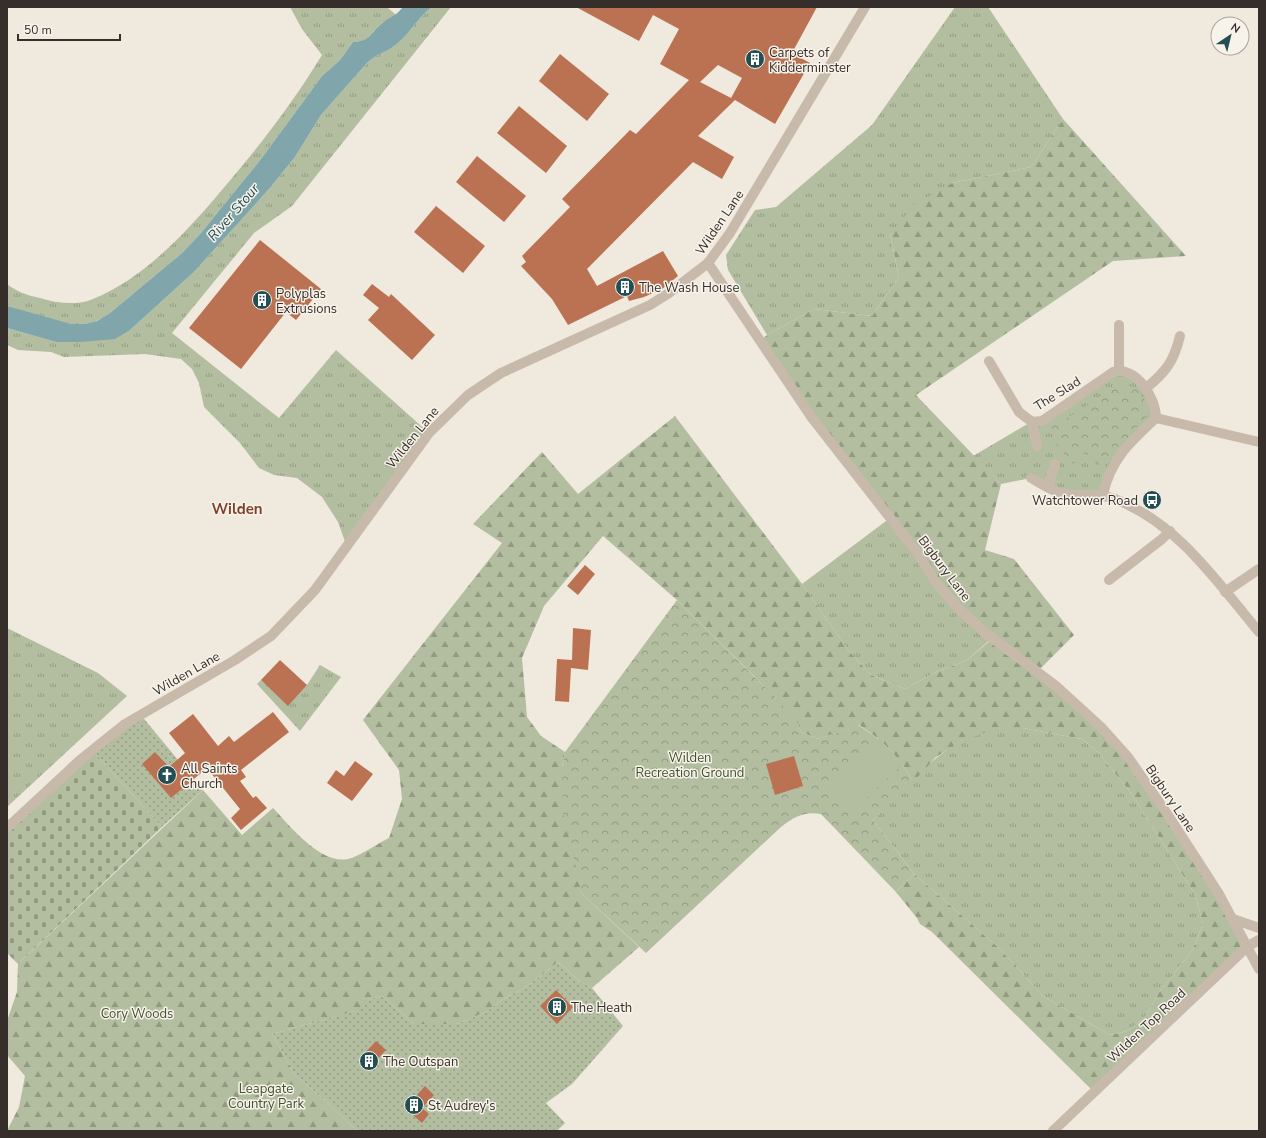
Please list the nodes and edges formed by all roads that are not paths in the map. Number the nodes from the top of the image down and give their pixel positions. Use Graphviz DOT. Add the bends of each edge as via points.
graph roads {
  1 [pos="865,7"];
  2 [pos="708,263"];
  3 [pos="1119,325"];
  4 [pos="1180,336"];
  5 [pos="989,361"];
  6 [pos="1118,370"];
  7 [pos="1146,388"];
  8 [pos="1156,418"];
  9 [pos="1032,422"];
  10 [pos="1259,442"];
  11 [pos="1038,446"];
  12 [pos="1055,464"];
  13 [pos="1031,478"];
  14 [pos="1048,487"];
  15 [pos="1103,495"];
  16 [pos="1170,530"];
  17 [pos="1259,569"];
  18 [pos="1109,580"];
  19 [pos="1225,592"];
  20 [pos="1259,632"];
  21 [pos="7,828"];
  22 [pos="1233,919"];
  23 [pos="1259,928"];
  24 [pos="1259,940"];
  25 [pos="1248,946"];
  26 [pos="1259,969"];
  27 [pos="1053,1131"];
  1 -- 2 [label="street, Wilden Lane" via="730,233"];
  2 -- 21 [label="street, Wilden Lane" via="687,281 650,305 501,373 468,395 429,433 315,590 271,636 125,724 79,761"];
  2 -- 22 [label="street, Bigbury Lane" via="812,418 912,546 935,581 974,624 1056,686 1115,742 1166,812"];
  3 -- 6 [label="street"];
  4 -- 7 [label="street" via="1176,355 1169,367"];
  5 -- 9 [label="street, The Slad" via="1019,412"];
  6 -- 7 [label="street" via="1131,374"];
  6 -- 9 [label="street, The Slad" via="1042,421"];
  7 -- 8 [label="street" via="1156,407"];
  8 -- 10 [label="street"];
  8 -- 15 [label="street" via="1134,438 1114,464 1107,477"];
  9 -- 11 [label="street"];
  12 -- 14 [label="street"];
  13 -- 14 [label="street"];
  14 -- 15 [label="street" via="1059,493"];
  15 -- 16 [label="street" via="1134,508"];
  16 -- 18 [label="street"];
  16 -- 19 [label="street" via="1188,547"];
  17 -- 19 [label="street"];
  19 -- 20 [label="street"];
  22 -- 23 [label="street"];
  22 -- 25 [label="street, Bigbury Lane"];
  24 -- 25 [label="street, Wilden Top Road"];
  25 -- 26 [label="street, Bigbury Lane"];
  25 -- 27 [label="street, Wilden Top Road"];
}
